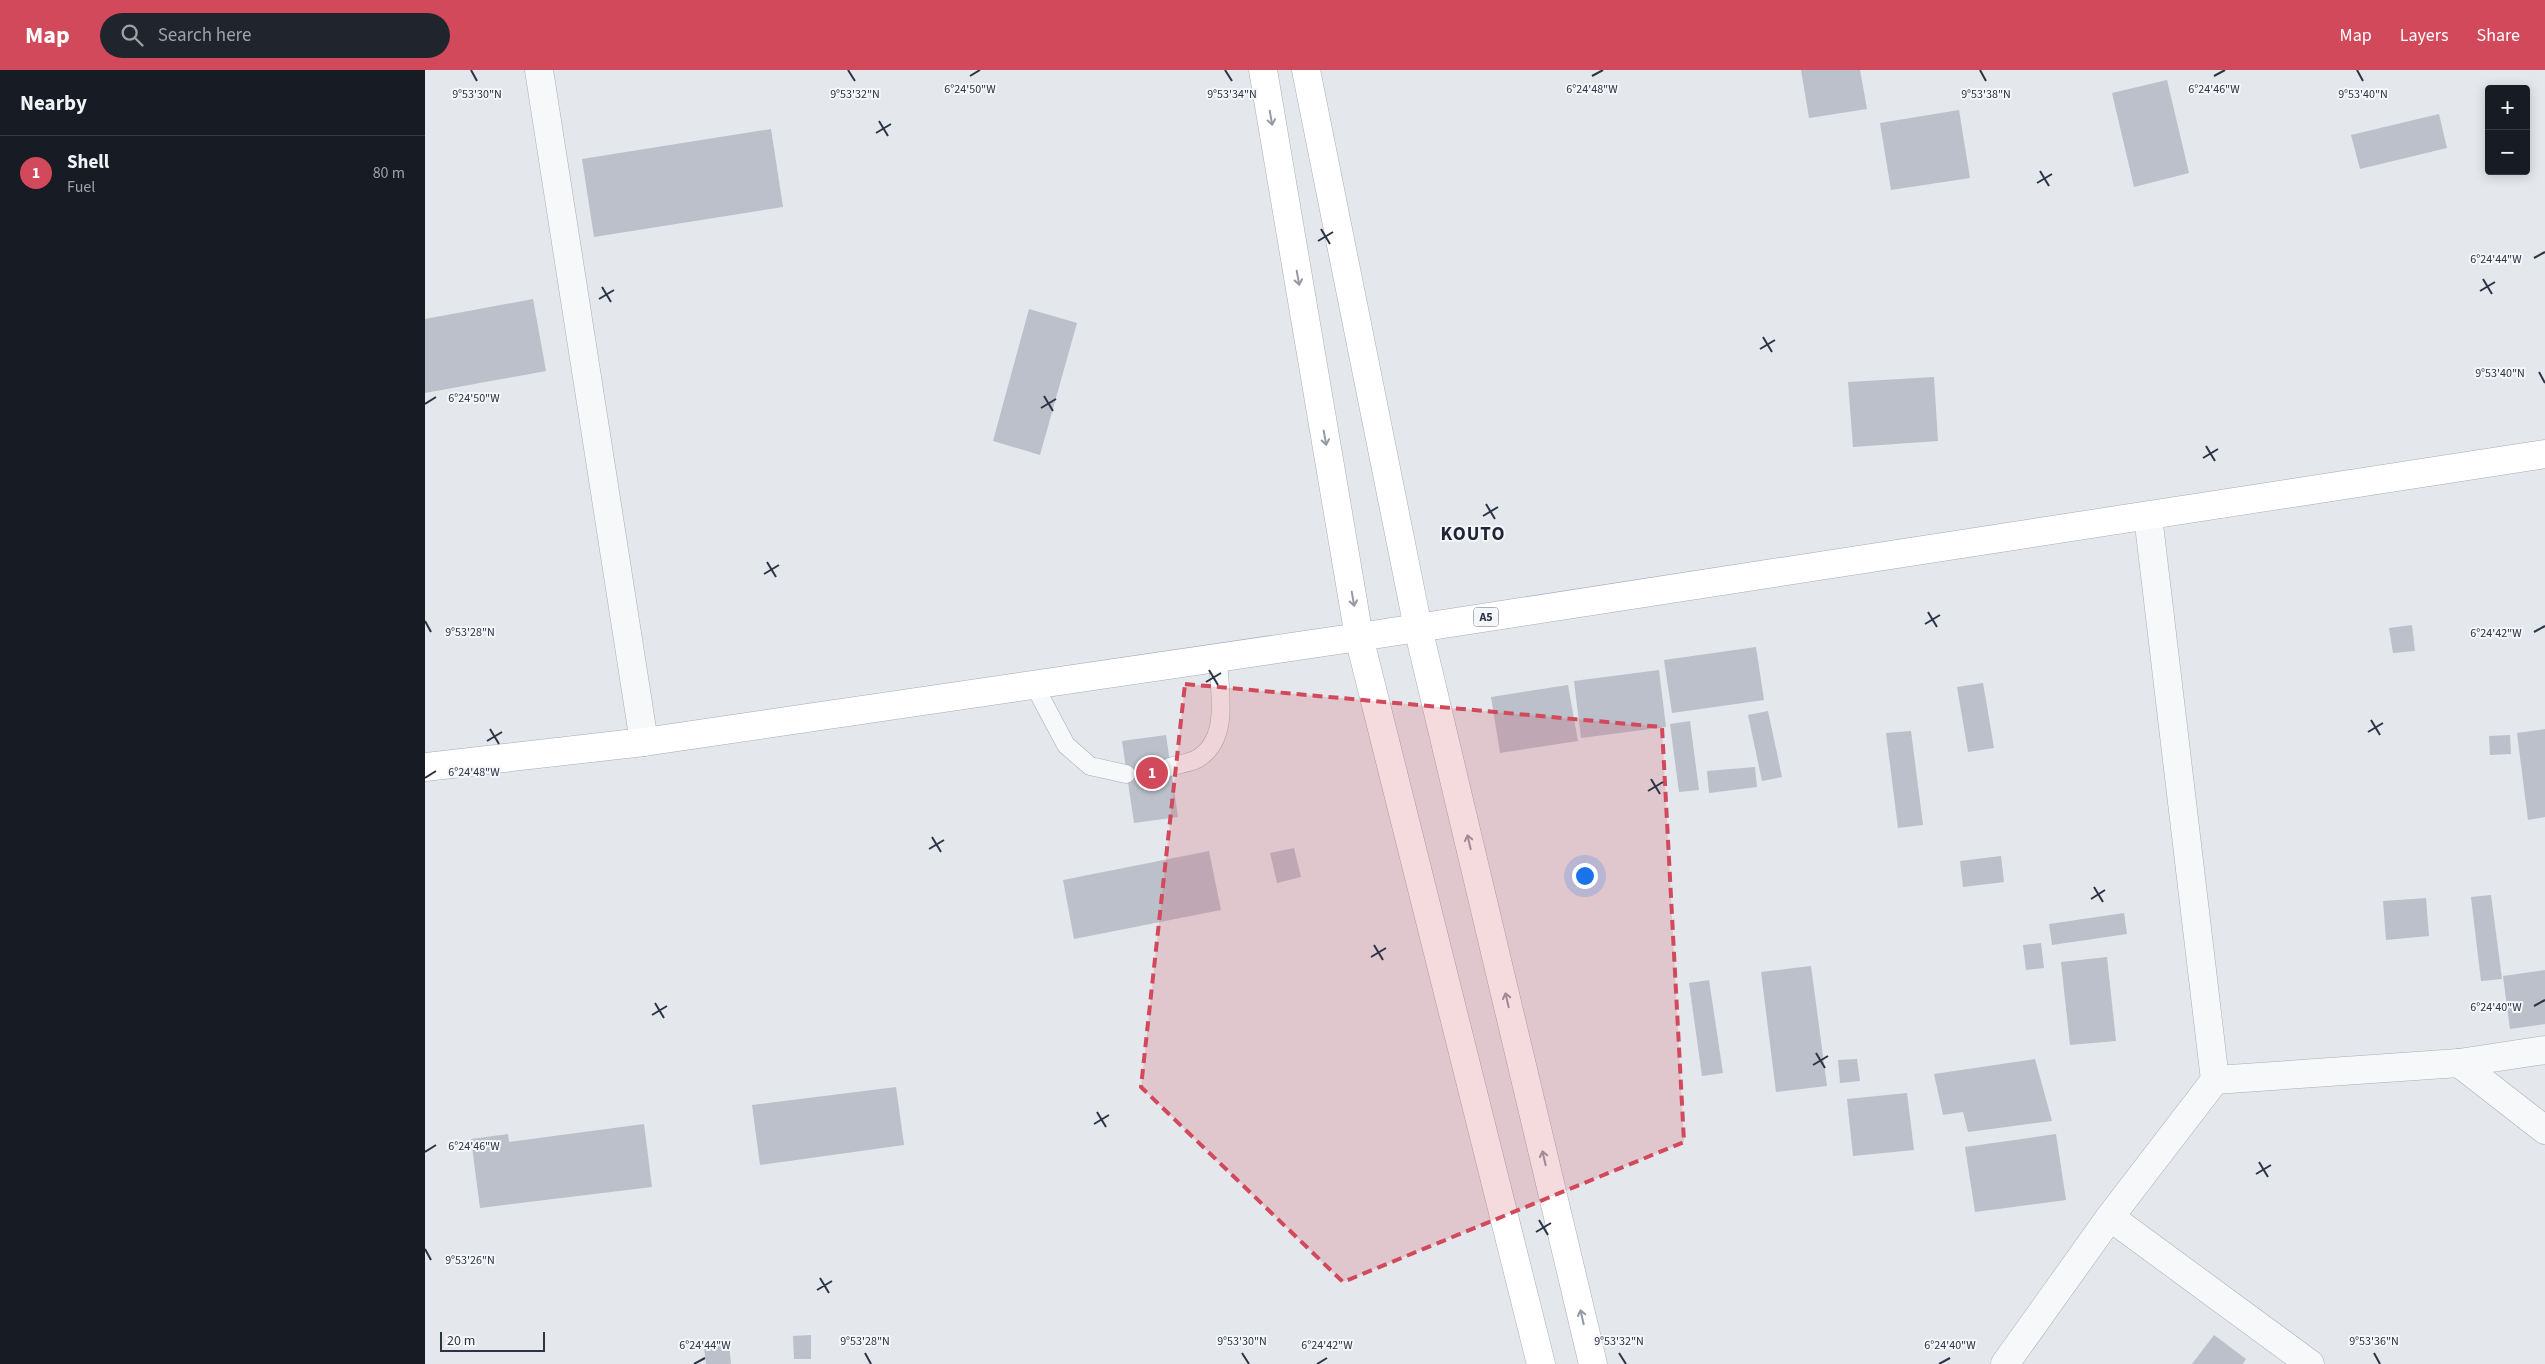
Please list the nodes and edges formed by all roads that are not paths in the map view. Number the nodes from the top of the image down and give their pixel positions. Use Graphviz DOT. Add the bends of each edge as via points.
graph roads {
  1 [pos="539,70"];
  2 [pos="1263,70"];
  3 [pos="1306,70"];
  4 [pos="2545,454"];
  5 [pos="2148,516"];
  6 [pos="1418,628"];
  7 [pos="1359,637"];
  8 [pos="1217,658"];
  9 [pos="1033,685"];
  10 [pos="644,742"];
  11 [pos="425,767"];
  12 [pos="1170,767"];
  13 [pos="1126,774"];
  14 [pos="2545,1050"];
  15 [pos="2459,1062"];
  16 [pos="2215,1080"];
  17 [pos="2545,1130"];
  18 [pos="2110,1217"];
  19 [pos="1541,1364"];
  20 [pos="1593,1364"];
  21 [pos="2005,1364"];
  22 [pos="2310,1364"];
  1 -- 10 [label="street"];
  2 -- 7 [label="main road, one-way"];
  3 -- 6 [label="main road"];
  4 -- 5 [label="main road, A5"];
  5 -- 6 [label="main road, A5"];
  5 -- 16 [label="street"];
  6 -- 7 [label="main road, A5"];
  20 -- 6 [label="main road, one-way"];
  7 -- 8 [label="main road, A5"];
  7 -- 19 [label="main road"];
  8 -- 9 [label="main road, A5"];
  8 -- 12 [label="lane" via="1221,718 1213,745 1196,759"];
  9 -- 10 [label="main road, A5"];
  9 -- 13 [label="lane" via="1066,745 1089,766"];
  10 -- 11 [label="main road, A5"];
  14 -- 15 [label="street"];
  15 -- 16 [label="street"];
  15 -- 17 [label="street"];
  16 -- 18 [label="street"];
  18 -- 21 [label="street"];
  18 -- 22 [label="street"];
}
